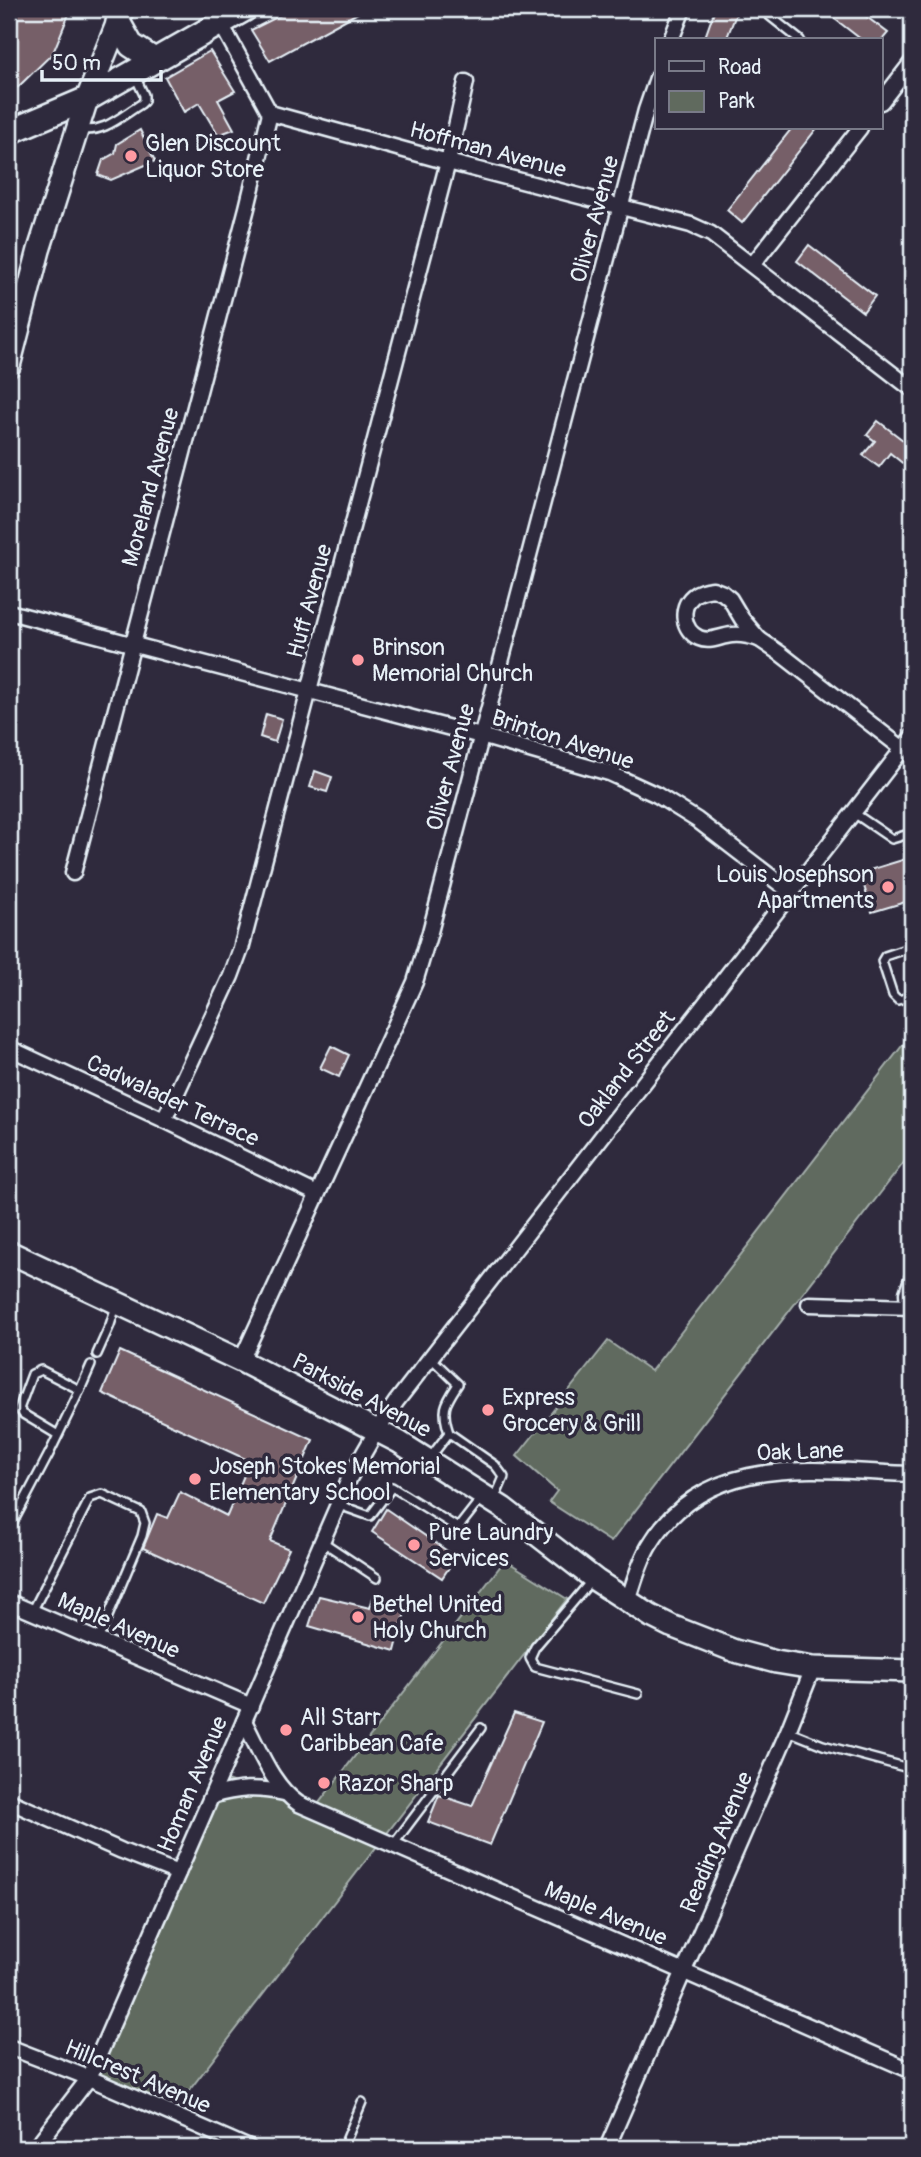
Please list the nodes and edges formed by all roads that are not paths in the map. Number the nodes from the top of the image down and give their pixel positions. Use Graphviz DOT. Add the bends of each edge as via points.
graph roads {
  1 [pos="245,9"];
  2 [pos="683,9"];
  3 [pos="761,9"];
  4 [pos="120,16"];
  5 [pos="220,22"];
  6 [pos="672,38"];
  7 [pos="797,38"];
  8 [pos="154,60"];
  9 [pos="912,62"];
  10 [pos="133,73"];
  11 [pos="466,82"];
  12 [pos="655,84"];
  13 [pos="88,99"];
  14 [pos="883,99"];
  15 [pos="270,113"];
  16 [pos="78,129"];
  17 [pos="858,130"];
  18 [pos="9,132"];
  19 [pos="448,162"];
  20 [pos="621,207"];
  21 [pos="753,264"];
  22 [pos="9,366"];
  23 [pos="912,389"];
  24 [pos="9,612"];
  25 [pos="759,639"];
  26 [pos="132,644"];
  27 [pos="309,691"];
  28 [pos="481,736"];
  29 [pos="908,743"];
  30 [pos="854,813"];
  31 [pos="912,833"];
  32 [pos="73,873"];
  33 [pos="792,893"];
  34 [pos="912,947"];
  35 [pos="912,996"];
  36 [pos="9,1048"];
  37 [pos="164,1120"];
  38 [pos="317,1194"];
  39 [pos="9,1252"];
  40 [pos="912,1279"];
  41 [pos="117,1303"];
  42 [pos="809,1304"];
  43 [pos="910,1307"];
  44 [pos="97,1354"];
  45 [pos="431,1358"];
  46 [pos="241,1361"];
  47 [pos="91,1365"];
  48 [pos="79,1390"];
  49 [pos="377,1430"];
  50 [pos="449,1433"];
  51 [pos="58,1435"];
  52 [pos="428,1460"];
  53 [pos="912,1474"];
  54 [pos="488,1498"];
  55 [pos="339,1505"];
  56 [pos="9,1530"];
  57 [pos="323,1542"];
  58 [pos="377,1578"];
  59 [pos="593,1578"];
  60 [pos="628,1601"];
  61 [pos="9,1602"];
  62 [pos="32,1612"];
  63 [pos="97,1640"];
  64 [pos="813,1668"];
  65 [pos="912,1671"];
  66 [pos="638,1694"];
  67 [pos="251,1706"];
  68 [pos="244,1721"];
  69 [pos="481,1728"];
  70 [pos="788,1731"];
  71 [pos="912,1769"];
  72 [pos="284,1793"];
  73 [pos="212,1796"];
  74 [pos="9,1801"];
  75 [pos="392,1845"];
  76 [pos="178,1873"];
  77 [pos="684,1972"];
  78 [pos="9,2047"];
  79 [pos="912,2071"];
  80 [pos="89,2078"];
  81 [pos="362,2102"];
  82 [pos="243,2147"];
  83 [pos="35,2148"];
  84 [pos="343,2148"];
  85 [pos="607,2148"];
  1 -- 5 [label="main road"];
  2 -- 6 [label="street"];
  3 -- 7 [label="lane"];
  4 -- 8 [label="main road" via="131,45"];
  4 -- 13 [label="main road"];
  5 -- 8 [label="main road"];
  5 -- 15 [label="street"];
  8 -- 10 [label="main road"];
  9 -- 14 [label="street"];
  10 -- 13 [label="main road"];
  10 -- 16 [label="lane" via="144,101 99,130"];
  11 -- 19 [label="street, Huff Avenue"];
  12 -- 20 [label="street, Oliver Avenue"];
  13 -- 16 [label="main road"];
  13 -- 18 [label="main road"];
  15 -- 19 [label="street, Hoffman Avenue"];
  15 -- 26 [label="street, Moreland Avenue"];
  16 -- 22 [label="main road" via="39,250"];
  17 -- 21 [label="street"];
  19 -- 20 [label="street, Hoffman Avenue"];
  19 -- 27 [label="street, Huff Avenue"];
  20 -- 21 [label="street, Hoffman Avenue" via="691,225"];
  20 -- 28 [label="street, Oliver Avenue"];
  21 -- 23 [label="street, Hoffman Avenue"];
  24 -- 26 [label="street, Brinton Avenue"];
  25 -- 25 [label="street" via="723,593 702,590 688,602 685,620 699,638 709,641 740,635"];
  25 -- 29 [label="street"];
  26 -- 27 [label="street, Brinton Avenue"];
  26 -- 32 [label="street, Moreland Avenue"];
  27 -- 28 [label="street, Brinton Avenue"];
  27 -- 37 [label="street, Huff Avenue" via="241,949"];
  28 -- 33 [label="street, Brinton Avenue" via="609,773 657,795"];
  28 -- 38 [label="street, Oliver Avenue" via="415,982"];
  29 -- 30 [label="street, Oakland Street"];
  30 -- 31 [label="lane" via="892,839"];
  30 -- 33 [label="street, Oakland Street"];
  33 -- 45 [label="street, Oakland Street"];
  34 -- 35 [label="lane" via="882,961 893,995 898,1000"];
  36 -- 37 [label="street, Cadwalader Terrace"];
  37 -- 38 [label="street, Cadwalader Terrace"];
  38 -- 46 [label="street, Oliver Avenue"];
  39 -- 41 [label="main road, Parkside Avenue"];
  40 -- 43 [label="street" via="907,1293"];
  41 -- 44 [label="lane"];
  41 -- 46 [label="main road, Parkside Avenue"];
  42 -- 43 [label="street"];
  45 -- 49 [label="street, Oakland Street"];
  45 -- 50 [label="lane" via="458,1384 444,1406"];
  46 -- 49 [label="main road, Parkside Avenue"];
  47 -- 48 [label="lane"];
  48 -- 51 [label="lane"];
  48 -- 51 [label="lane" via="41,1370 32,1374 19,1409"];
  49 -- 52 [label="main road, Parkside Avenue"];
  49 -- 55 [label="street, Homan Avenue"];
  50 -- 52 [label="lane"];
  50 -- 54 [label="lane" via="495,1465 504,1477"];
  51 -- 56 [label="lane"];
  52 -- 54 [label="main road, Parkside Avenue"];
  53 -- 60 [label="street, Oak Lane" via="770,1471 716,1485 666,1522 644,1555"];
  54 -- 55 [label="lane" via="458,1528 392,1487 370,1516"];
  54 -- 59 [label="main road, Parkside Avenue"];
  55 -- 57 [label="street, Homan Avenue"];
  57 -- 58 [label="lane"];
  57 -- 67 [label="street, Homan Avenue"];
  59 -- 60 [label="main road, Parkside Avenue"];
  59 -- 66 [label="lane" via="530,1658 535,1667"];
  60 -- 64 [label="main road, Parkside Avenue" via="702,1640"];
  61 -- 62 [label="street, Maple Avenue"];
  62 -- 63 [label="street, Maple Avenue"];
  62 -- 63 [label="lane" via="90,1498 102,1494 141,1512 145,1523"];
  63 -- 67 [label="street, Maple Avenue"];
  64 -- 65 [label="main road, Parkside Avenue"];
  64 -- 70 [label="street, Reading Avenue"];
  67 -- 68 [label="street, Homan Avenue"];
  68 -- 72 [label="street, Maple Avenue"];
  68 -- 73 [label="street, Homan Avenue"];
  69 -- 75 [label="lane"];
  70 -- 71 [label="lane"];
  70 -- 77 [label="street, Reading Avenue"];
  72 -- 73 [label="street, Maple Avenue" via="243,1788"];
  72 -- 75 [label="street, Maple Avenue"];
  73 -- 76 [label="street, Homan Avenue"];
  74 -- 76 [label="street"];
  75 -- 77 [label="street, Maple Avenue"];
  76 -- 80 [label="street, Homan Avenue"];
  77 -- 79 [label="street, Maple Avenue"];
  77 -- 85 [label="street, Reading Avenue"];
  78 -- 80 [label="street, Hillcrest Avenue"];
  80 -- 82 [label="street, Hillcrest Avenue"];
  80 -- 83 [label="street, Homan Avenue"];
  81 -- 84 [label="lane"];
}
